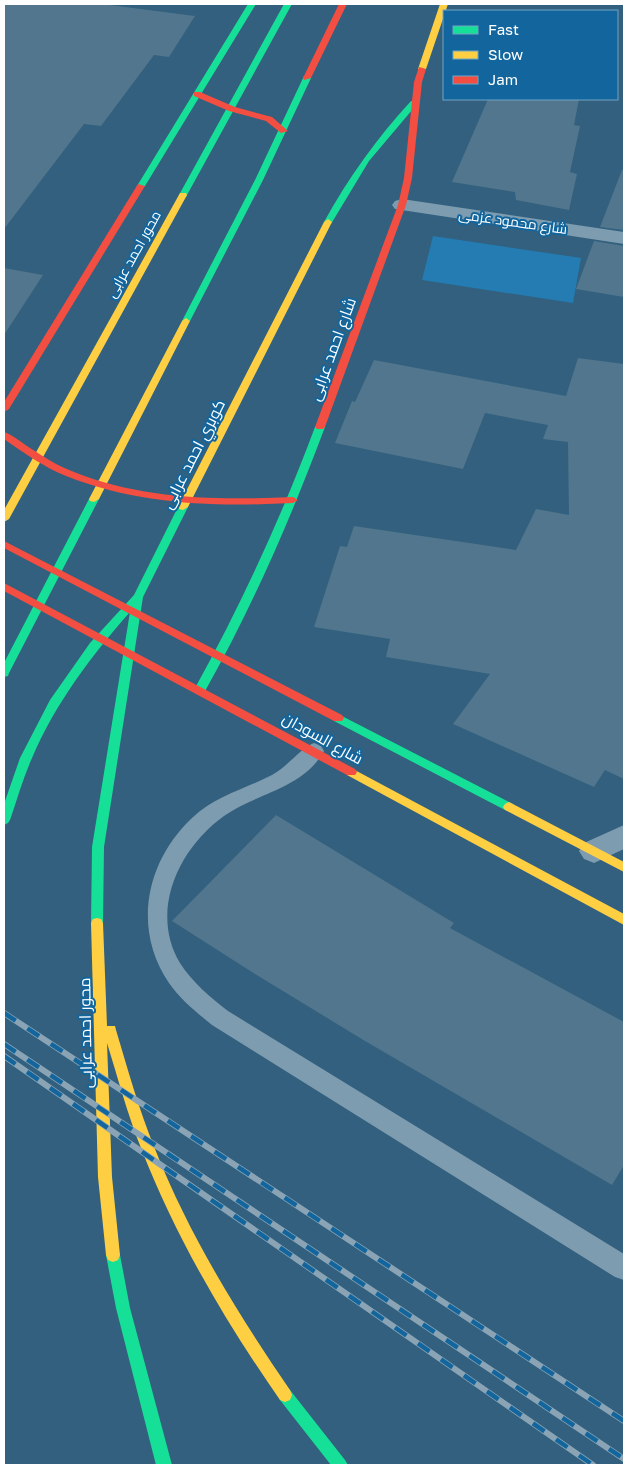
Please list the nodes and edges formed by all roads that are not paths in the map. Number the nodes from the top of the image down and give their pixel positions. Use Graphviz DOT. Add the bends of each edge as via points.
graph roads {
  1 [pos="252,4"];
  2 [pos="288,4"];
  3 [pos="342,4"];
  4 [pos="444,4"];
  5 [pos="197,94"];
  6 [pos="414,103"];
  7 [pos="284,130"];
  8 [pos="402,205"];
  9 [pos="624,238"];
  10 [pos="4,409"];
  11 [pos="4,435"];
  12 [pos="293,500"];
  13 [pos="4,519"];
  14 [pos="4,544"];
  15 [pos="4,588"];
  16 [pos="138,597"];
  17 [pos="219,656"];
  18 [pos="4,673"];
  19 [pos="200,690"];
  20 [pos="314,751"];
  21 [pos="4,820"];
  22 [pos="624,836"];
  23 [pos="594,850"];
  24 [pos="624,867"];
  25 [pos="624,920"];
  26 [pos="101,1000"];
  27 [pos="624,1268"];
  28 [pos="164,1465"];
  29 [pos="340,1465"];
  1 -- 5 [label="main road"];
  2 -- 13 [label="main road, محور احمد عرابى"];
  3 -- 7 [label="main road"];
  4 -- 6 [label="main road, شارع احمد عرابى"];
  5 -- 7 [label="main road" via="232,109 269,119"];
  5 -- 10 [label="main road"];
  6 -- 8 [label="main road, شارع احمد عرابى" via="413,138"];
  6 -- 16 [label="main road, كوبري احمد عرابى" via="368,153 344,190"];
  7 -- 18 [label="main road"];
  8 -- 9 [label="street, شارع محمود عزمى"];
  8 -- 12 [label="main road, شارع احمد عرابى"];
  11 -- 12 [label="main road" via="58,469 145,496 243,504"];
  12 -- 17 [label="main road, شارع احمد عرابى"];
  14 -- 17 [label="main road, شارع السودان"];
  15 -- 19 [label="main road, شارع السودان"];
  16 -- 21 [label="main road, كوبري احمد عرابى" via="81,661 42,724"];
  16 -- 26 [label="main road, محور احمد عرابى" via="98,847 96,896"];
  17 -- 19 [label="main road, شارع احمد عرابى"];
  17 -- 23 [label="main road, شارع السودان"];
  19 -- 20 [label="main road, شارع السودان"];
  20 -- 25 [label="main road, شارع السودان"];
  20 -- 27 [label="lane" via="280,781 217,810 180,844 160,888 157,911 159,936 171,966 197,1001 220,1018"];
  22 -- 23 [label="street"];
  23 -- 24 [label="main road, شارع السودان"];
  26 -- 28 [label="main road, محور احمد عرابى" via="105,1168 111,1241 123,1308"];
  26 -- 29 [label="main road" via="140,1128 180,1220 282,1392"];
}
